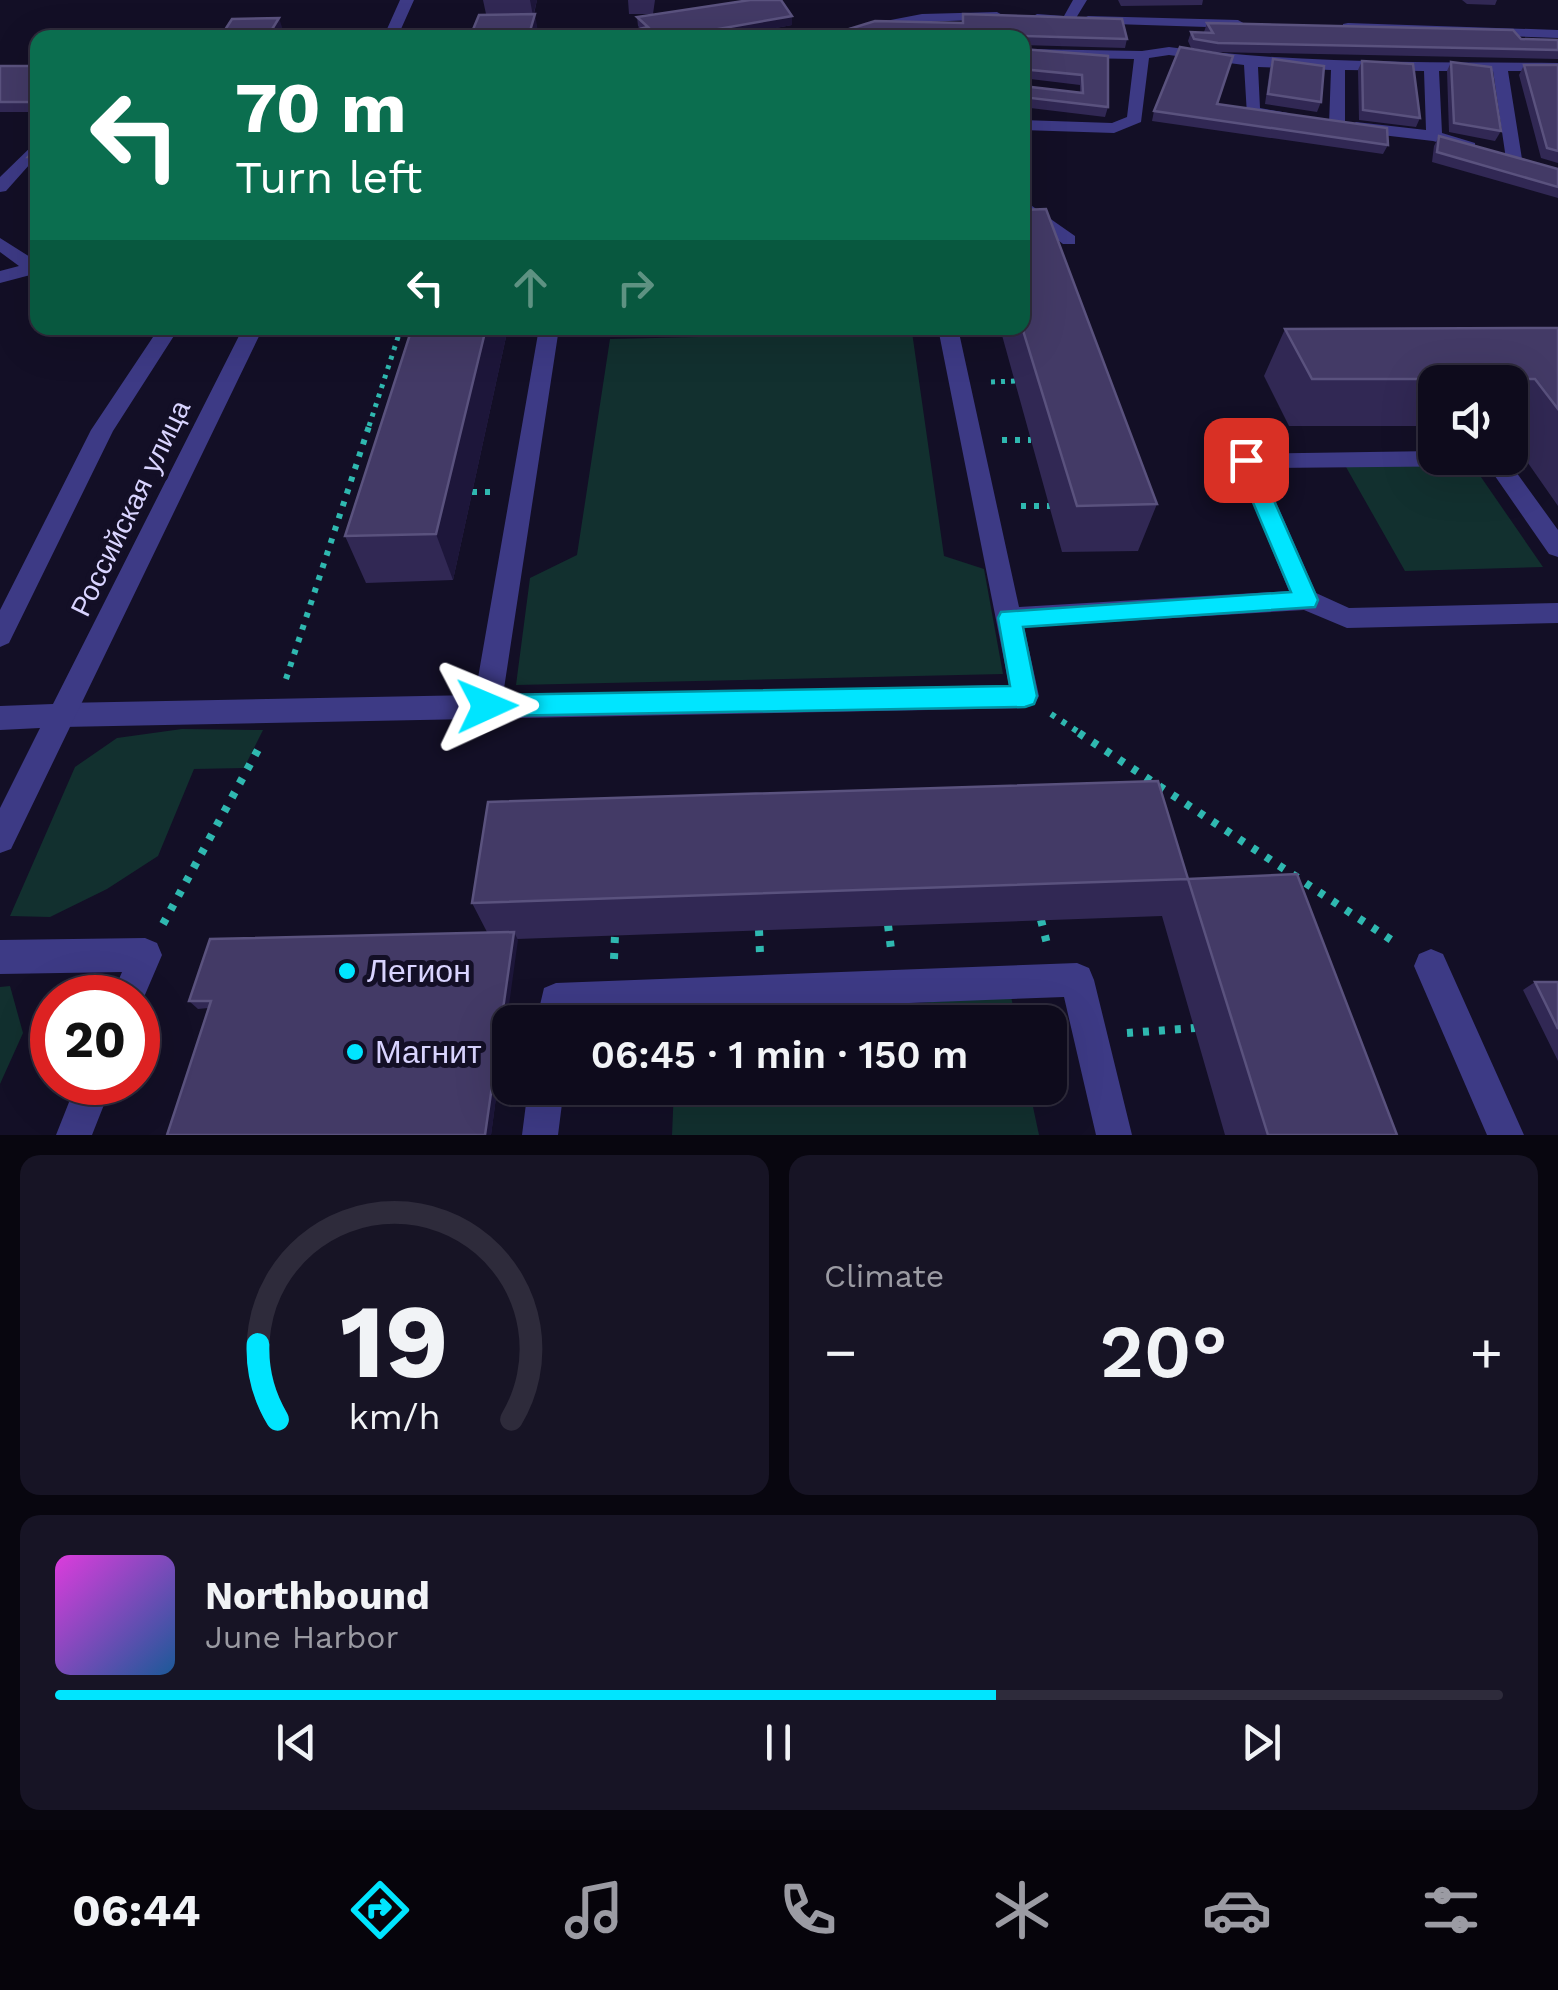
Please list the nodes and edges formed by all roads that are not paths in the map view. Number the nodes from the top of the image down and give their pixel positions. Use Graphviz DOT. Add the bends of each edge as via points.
graph roads {
  1 [pos="407,0"];
  2 [pos="1080,0"];
  3 [pos="1068,20"];
  4 [pos="1262,25"];
  5 [pos="1338,26"];
  6 [pos="394,30"];
  7 [pos="851,30"];
  8 [pos="1558,34"];
  9 [pos="1030,53"];
  10 [pos="1142,55"];
  11 [pos="1251,62"];
  12 [pos="1431,65"];
  13 [pos="1338,66"];
  14 [pos="1500,66"];
  15 [pos="1558,68"];
  16 [pos="1320,123"];
  17 [pos="1030,125"];
  18 [pos="1434,136"];
  19 [pos="30,154"];
  20 [pos="0,187"];
  21 [pos="1030,210"];
  22 [pos="1069,240"];
  23 [pos="0,242"];
  24 [pos="30,263"];
  25 [pos="30,268"];
  26 [pos="0,276"];
  27 [pos="163,335"];
  28 [pos="250,335"];
  29 [pos="549,335"];
  30 [pos="949,335"];
  31 [pos="1558,548"];
  32 [pos="1306,600"];
  33 [pos="1558,613"];
  34 [pos="1010,618"];
  35 [pos="0,636"];
  36 [pos="487,706"];
  37 [pos="62,715"];
  38 [pos="0,718"];
  39 [pos="0,839"];
  40 [pos="0,957"];
  41 [pos="1431,966"];
  42 [pos="137,975"];
  43 [pos="555,1005"];
  44 [pos="86,1105"];
  45 [pos="544,1105"];
  46 [pos="74,1135"];
  47 [pos="540,1135"];
  48 [pos="1114,1135"];
  49 [pos="1506,1135"];
  1 -- 6 [label="street"];
  2 -- 3 [label="street"];
  3 -- 4 [label="street"];
  3 -- 7 [label="street" via="983,15"];
  5 -- 8 [label="street"];
  9 -- 10 [label="street"];
  10 -- 11 [label="street" via="1169,51"];
  10 -- 17 [label="street" via="1135,119 1114,128"];
  11 -- 13 [label="street"];
  11 -- 16 [label="street" via="1252,112"];
  12 -- 13 [label="street"];
  12 -- 14 [label="street"];
  12 -- 18 [label="street"];
  13 -- 16 [label="street"];
  14 -- 15 [label="street"];
  14 -- 18 [label="street" via="1506,156"];
  16 -- 18 [label="street"];
  19 -- 20 [label="street"];
  21 -- 22 [label="street"];
  23 -- 24 [label="street"];
  25 -- 26 [label="street"];
  27 -- 35 [label="street" via="102,430"];
  28 -- 37 [label="street, Российская улица"];
  29 -- 36 [label="street"];
  30 -- 34 [label="street"];
  31 -- 32 [label="street" via="1494,458 1246,460"];
  32 -- 33 [label="street" via="1347,618"];
  32 -- 34 [label="street"];
  34 -- 36 [label="street" via="1025,696"];
  36 -- 37 [label="street"];
  37 -- 38 [label="street"];
  37 -- 39 [label="street, Российская улица"];
  40 -- 42 [label="street" via="145,956"];
  41 -- 49 [label="street"];
  43 -- 48 [label="street" via="1077,980"];
  44 -- 46 [label="street"];
  45 -- 47 [label="street"];
}
